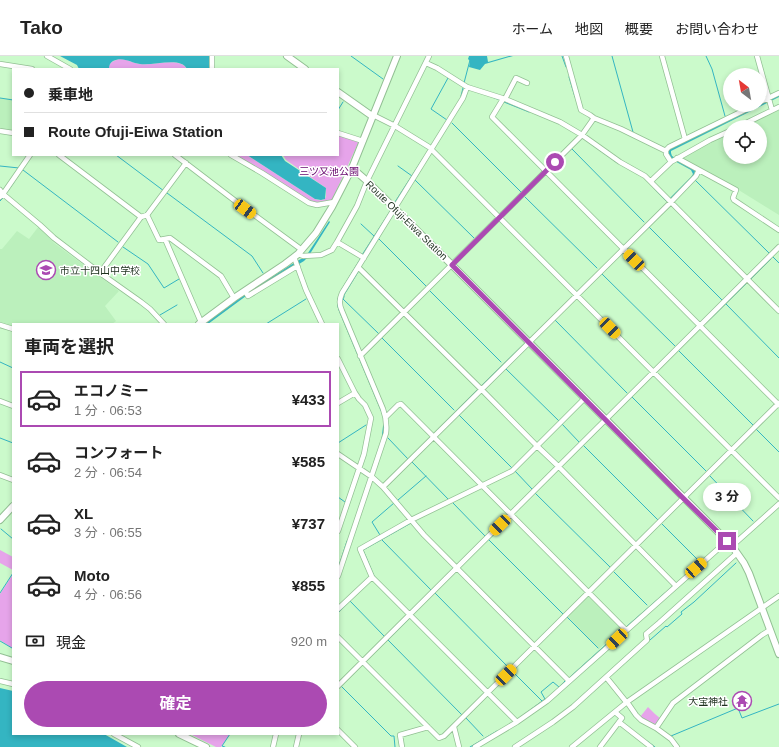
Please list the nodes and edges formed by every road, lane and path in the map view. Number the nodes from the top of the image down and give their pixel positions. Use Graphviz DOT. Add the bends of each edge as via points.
graph roads {
  1 [pos="48,56"];
  2 [pos="212,56"];
  3 [pos="287,56"];
  4 [pos="397,56"];
  5 [pos="429,56"];
  6 [pos="566,56"];
  7 [pos="662,56"];
  8 [pos="757,56"];
  9 [pos="426,63"];
  10 [pos="0,64"];
  11 [pos="26,68"];
  12 [pos="68,68"];
  13 [pos="212,68"];
  14 [pos="304,68"];
  15 [pos="527,83"];
  16 [pos="467,87"];
  17 [pos="339,93"];
  18 [pos="779,93"];
  19 [pos="504,99"];
  20 [pos="769,101"];
  21 [pos="779,107"];
  22 [pos="772,110"];
  23 [pos="741,112"];
  24 [pos="373,115"];
  25 [pos="594,118"];
  26 [pos="752,120"];
  27 [pos="395,126"];
  28 [pos="0,131"];
  29 [pos="12,133"];
  30 [pos="339,133"];
  31 [pos="723,134"];
  32 [pos="582,135"];
  33 [pos="685,139"];
  34 [pos="363,141"];
  35 [pos="431,150"];
  36 [pos="666,152"];
  37 [pos="29,156"];
  38 [pos="60,156"];
  39 [pos="176,156"];
  40 [pos="233,156"];
  41 [pos="674,160"];
  42 [pos="186,163"];
  43 [pos="352,168"];
  44 [pos="699,170"];
  45 [pos="546,172"];
  46 [pos="367,181"];
  47 [pos="650,181"];
  48 [pos="1,194"];
  49 [pos="334,202"];
  50 [pos="671,202"];
  51 [pos="395,208"];
  52 [pos="147,215"];
  53 [pos="141,217"];
  54 [pos="499,218"];
  55 [pos="779,230"];
  56 [pos="165,239"];
  57 [pos="337,242"];
  58 [pos="779,247"];
  59 [pos="624,249"];
  60 [pos="298,256"];
  61 [pos="364,258"];
  62 [pos="452,265"];
  63 [pos="298,266"];
  64 [pos="358,267"];
  65 [pos="100,273"];
  66 [pos="747,278"];
  67 [pos="246,293"];
  68 [pos="577,295"];
  69 [pos="234,298"];
  70 [pos="779,311"];
  71 [pos="404,313"];
  72 [pos="163,323"];
  73 [pos="200,323"];
  74 [pos="322,323"];
  75 [pos="0,325"];
  76 [pos="700,326"];
  77 [pos="12,330"];
  78 [pos="528,342"];
  79 [pos="360,356"];
  80 [pos="339,361"];
  81 [pos="653,372"];
  82 [pos="481,389"];
  83 [pos="354,393"];
  84 [pos="585,398"];
  85 [pos="0,401"];
  86 [pos="339,402"];
  87 [pos="779,404"];
  88 [pos="12,406"];
  89 [pos="386,417"];
  90 [pos="605,420"];
  91 [pos="434,437"];
  92 [pos="537,446"];
  93 [pos="732,451"];
  94 [pos="339,455"];
  95 [pos="558,466"];
  96 [pos="359,469"];
  97 [pos="0,475"];
  98 [pos="372,477"];
  99 [pos="12,480"];
  100 [pos="482,486"];
  101 [pos="383,487"];
  102 [pos="683,498"];
  103 [pos="779,498"];
  104 [pos="779,504"];
  105 [pos="12,507"];
  106 [pos="511,514"];
  107 [pos="0,520"];
  108 [pos="411,520"];
  109 [pos="339,528"];
  110 [pos="727,541"];
  111 [pos="636,546"];
  112 [pos="732,546"];
  113 [pos="737,553"];
  114 [pos="457,568"];
  115 [pos="339,573"];
  116 [pos="372,577"];
  117 [pos="676,586"];
  118 [pos="589,593"];
  119 [pos="779,596"];
  120 [pos="339,608"];
  121 [pos="762,608"];
  122 [pos="409,615"];
  123 [pos="626,630"];
  124 [pos="770,630"];
  125 [pos="779,634"];
  126 [pos="773,637"];
  127 [pos="339,638"];
  128 [pos="535,646"];
  129 [pos="779,654"];
  130 [pos="0,657"];
  131 [pos="12,661"];
  132 [pos="363,661"];
  133 [pos="606,677"];
  134 [pos="0,681"];
  135 [pos="569,681"];
  136 [pos="12,684"];
  137 [pos="339,685"];
  138 [pos="488,694"];
  139 [pos="627,702"];
  140 [pos="615,712"];
  141 [pos="517,722"];
  142 [pos="619,722"];
  143 [pos="428,727"];
  144 [pos="454,727"];
  145 [pos="656,728"];
  146 [pos="339,731"];
  147 [pos="116,735"];
  148 [pos="181,735"];
  149 [pos="276,735"];
  150 [pos="299,735"];
  151 [pos="138,747"];
  152 [pos="206,747"];
  153 [pos="273,747"];
  154 [pos="297,747"];
  155 [pos="355,747"];
  156 [pos="402,747"];
  157 [pos="459,747"];
  158 [pos="475,747"];
  159 [pos="515,747"];
  160 [pos="572,747"];
  161 [pos="600,747"];
  162 [pos="651,747"];
  163 [pos="677,747"];
  1 -- 12 [label="street"];
  2 -- 13 [label="street"];
  3 -- 14 [label="main road"];
  4 -- 24 [label="main road"];
  5 -- 9 [label="street"];
  6 -- 25 [label="street" via="581,110"];
  7 -- 33 [label="street"];
  8 -- 20 [label="street"];
  9 -- 16 [label="street"];
  9 -- 27 [label="street"];
  10 -- 11 [label="street"];
  15 -- 19 [label="street" via="516,78"];
  16 -- 19 [label="street"];
  16 -- 35 [label="street"];
  17 -- 24 [label="main road"];
  18 -- 20 [label="street"];
  19 -- 32 [label="street" via="560,122"];
  19 -- 45 [label="street" via="492,117"];
  20 -- 22 [label="street"];
  21 -- 22 [label="street"];
  22 -- 26 [label="street"];
  23 -- 33 [label="street"];
  24 -- 27 [label="street"];
  24 -- 34 [label="main road"];
  25 -- 32 [label="street"];
  25 -- 36 [label="street"];
  27 -- 35 [label="street"];
  27 -- 46 [label="street"];
  28 -- 29 [label="street"];
  30 -- 34 [label="street"];
  31 -- 41 [label="street"];
  32 -- 45 [label="street"];
  32 -- 47 [label="street"];
  33 -- 36 [label="street"];
  34 -- 43 [label="main road"];
  35 -- 51 [label="street"];
  35 -- 54 [label="street"];
  36 -- 41 [label="street"];
  37 -- 48 [label="street"];
  38 -- 53 [label="street"];
  39 -- 42 [label="street"];
  40 -- 49 [label="street" via="309,203 318,205"];
  41 -- 44 [label="street"];
  41 -- 47 [label="street"];
  42 -- 52 [label="street"];
  42 -- 60 [label="street" via="234,200"];
  43 -- 46 [label="main road, Route Ofuji-Eiwa Station"];
  43 -- 49 [label="main road"];
  44 -- 50 [label="street"];
  44 -- 55 [label="street" via="736,190 734,200"];
  45 -- 54 [label="street"];
  45 -- 59 [label="street"];
  46 -- 51 [label="main road, Route Ofuji-Eiwa Station"];
  46 -- 57 [label="street" via="357,206"];
  47 -- 50 [label="street"];
  48 -- 65 [label="street"];
  49 -- 60 [label="main road" via="316,233"];
  50 -- 59 [label="street"];
  50 -- 66 [label="street"];
  51 -- 61 [label="street"];
  51 -- 62 [label="main road, Route Ofuji-Eiwa Station"];
  52 -- 53 [label="street"];
  52 -- 56 [label="street" via="159,240"];
  53 -- 65 [label="street"];
  54 -- 62 [label="street"];
  54 -- 68 [label="street"];
  56 -- 69 [label="street" via="170,238 221,276"];
  56 -- 73 [label="street"];
  57 -- 60 [label="street" via="332,250 321,255"];
  57 -- 61 [label="street"];
  58 -- 66 [label="street"];
  59 -- 68 [label="street"];
  59 -- 76 [label="street"];
  60 -- 63 [label="street"];
  60 -- 67 [label="main road"];
  61 -- 64 [label="street"];
  62 -- 71 [label="street"];
  62 -- 78 [label="main road, Route Ofuji-Eiwa Station"];
  63 -- 67 [label="street" via="248,296"];
  63 -- 74 [label="street"];
  64 -- 71 [label="street"];
  64 -- 79 [label="street" via="342,293 339,305"];
  65 -- 72 [label="street" via="150,309"];
  66 -- 70 [label="street"];
  66 -- 76 [label="street"];
  67 -- 69 [label="main road"];
  68 -- 78 [label="street"];
  68 -- 81 [label="street"];
  69 -- 73 [label="main road"];
  71 -- 79 [label="street"];
  71 -- 82 [label="street"];
  75 -- 77 [label="street"];
  76 -- 81 [label="street"];
  76 -- 87 [label="street"];
  78 -- 82 [label="street"];
  78 -- 84 [label="main road, Route Ofuji-Eiwa Station"];
  79 -- 89 [label="street"];
  80 -- 83 [label="street"];
  81 -- 90 [label="street"];
  81 -- 93 [label="street"];
  82 -- 91 [label="street"];
  82 -- 92 [label="street"];
  83 -- 86 [label="street"];
  83 -- 96 [label="street" via="365,405 371,418"];
  84 -- 90 [label="main road, Route Ofuji-Eiwa Station"];
  84 -- 92 [label="street"];
  85 -- 88 [label="street"];
  87 -- 93 [label="street"];
  89 -- 91 [label="street" via="402,404"];
  89 -- 98 [label="street" via="386,433"];
  90 -- 95 [label="street"];
  90 -- 102 [label="main road, Route Ofuji-Eiwa Station"];
  91 -- 100 [label="street"];
  91 -- 101 [label="street"];
  92 -- 95 [label="street"];
  92 -- 100 [label="street" via="512,471"];
  93 -- 102 [label="street"];
  93 -- 103 [label="street"];
  94 -- 96 [label="street"];
  95 -- 106 [label="street"];
  95 -- 111 [label="street"];
  96 -- 98 [label="street"];
  96 -- 109 [label="street"];
  97 -- 99 [label="street"];
  98 -- 101 [label="street"];
  98 -- 115 [label="street"];
  100 -- 106 [label="street"];
  100 -- 108 [label="street"];
  101 -- 108 [label="street"];
  102 -- 110 [label="main road, Route Ofuji-Eiwa Station"];
  102 -- 111 [label="street"];
  104 -- 112 [label="street"];
  105 -- 107 [label="main road"];
  106 -- 114 [label="street"];
  106 -- 118 [label="street"];
  108 -- 114 [label="street"];
  108 -- 116 [label="street" via="360,549"];
  110 -- 112 [label="main road, Route Ofuji-Eiwa Station"];
  110 -- 117 [label="street"];
  111 -- 117 [label="street"];
  111 -- 118 [label="street"];
  112 -- 113 [label="main road, Route Ofuji-Eiwa Station"];
  113 -- 121 [label="main road, Route Ofuji-Eiwa Station" via="749,573"];
  113 -- 133 [label="street" via="646,634 647,640"];
  114 -- 122 [label="street"];
  114 -- 128 [label="street"];
  116 -- 120 [label="street"];
  116 -- 122 [label="street"];
  117 -- 123 [label="street"];
  118 -- 123 [label="street"];
  118 -- 128 [label="street"];
  119 -- 121 [label="street"];
  121 -- 124 [label="main road, Route Ofuji-Eiwa Station"];
  121 -- 139 [label="street"];
  122 -- 132 [label="street"];
  122 -- 138 [label="street"];
  123 -- 135 [label="street"];
  124 -- 126 [label="main road, Route Ofuji-Eiwa Station"];
  124 -- 145 [label="street" via="673,703"];
  125 -- 126 [label="street"];
  126 -- 129 [label="main road, Route Ofuji-Eiwa Station"];
  127 -- 132 [label="street"];
  128 -- 135 [label="street"];
  128 -- 138 [label="street"];
  130 -- 131 [label="main road"];
  132 -- 137 [label="street"];
  132 -- 143 [label="street"];
  133 -- 139 [label="street"];
  133 -- 159 [label="street" via="573,707"];
  134 -- 136 [label="street"];
  135 -- 141 [label="street" via="547,701"];
  138 -- 141 [label="street"];
  138 -- 144 [label="street"];
  139 -- 140 [label="street"];
  139 -- 145 [label="street" via="636,715"];
  140 -- 142 [label="street" via="622,718"];
  140 -- 160 [label="street"];
  141 -- 158 [label="street"];
  142 -- 161 [label="street"];
  142 -- 162 [label="street"];
  143 -- 144 [label="street" via="439,738"];
  143 -- 156 [label="street" via="400,735"];
  144 -- 157 [label="street"];
  145 -- 163 [label="street"];
  146 -- 155 [label="street"];
  147 -- 151 [label="street"];
  148 -- 152 [label="main road"];
  149 -- 153 [label="street"];
  150 -- 154 [label="street"];
}
